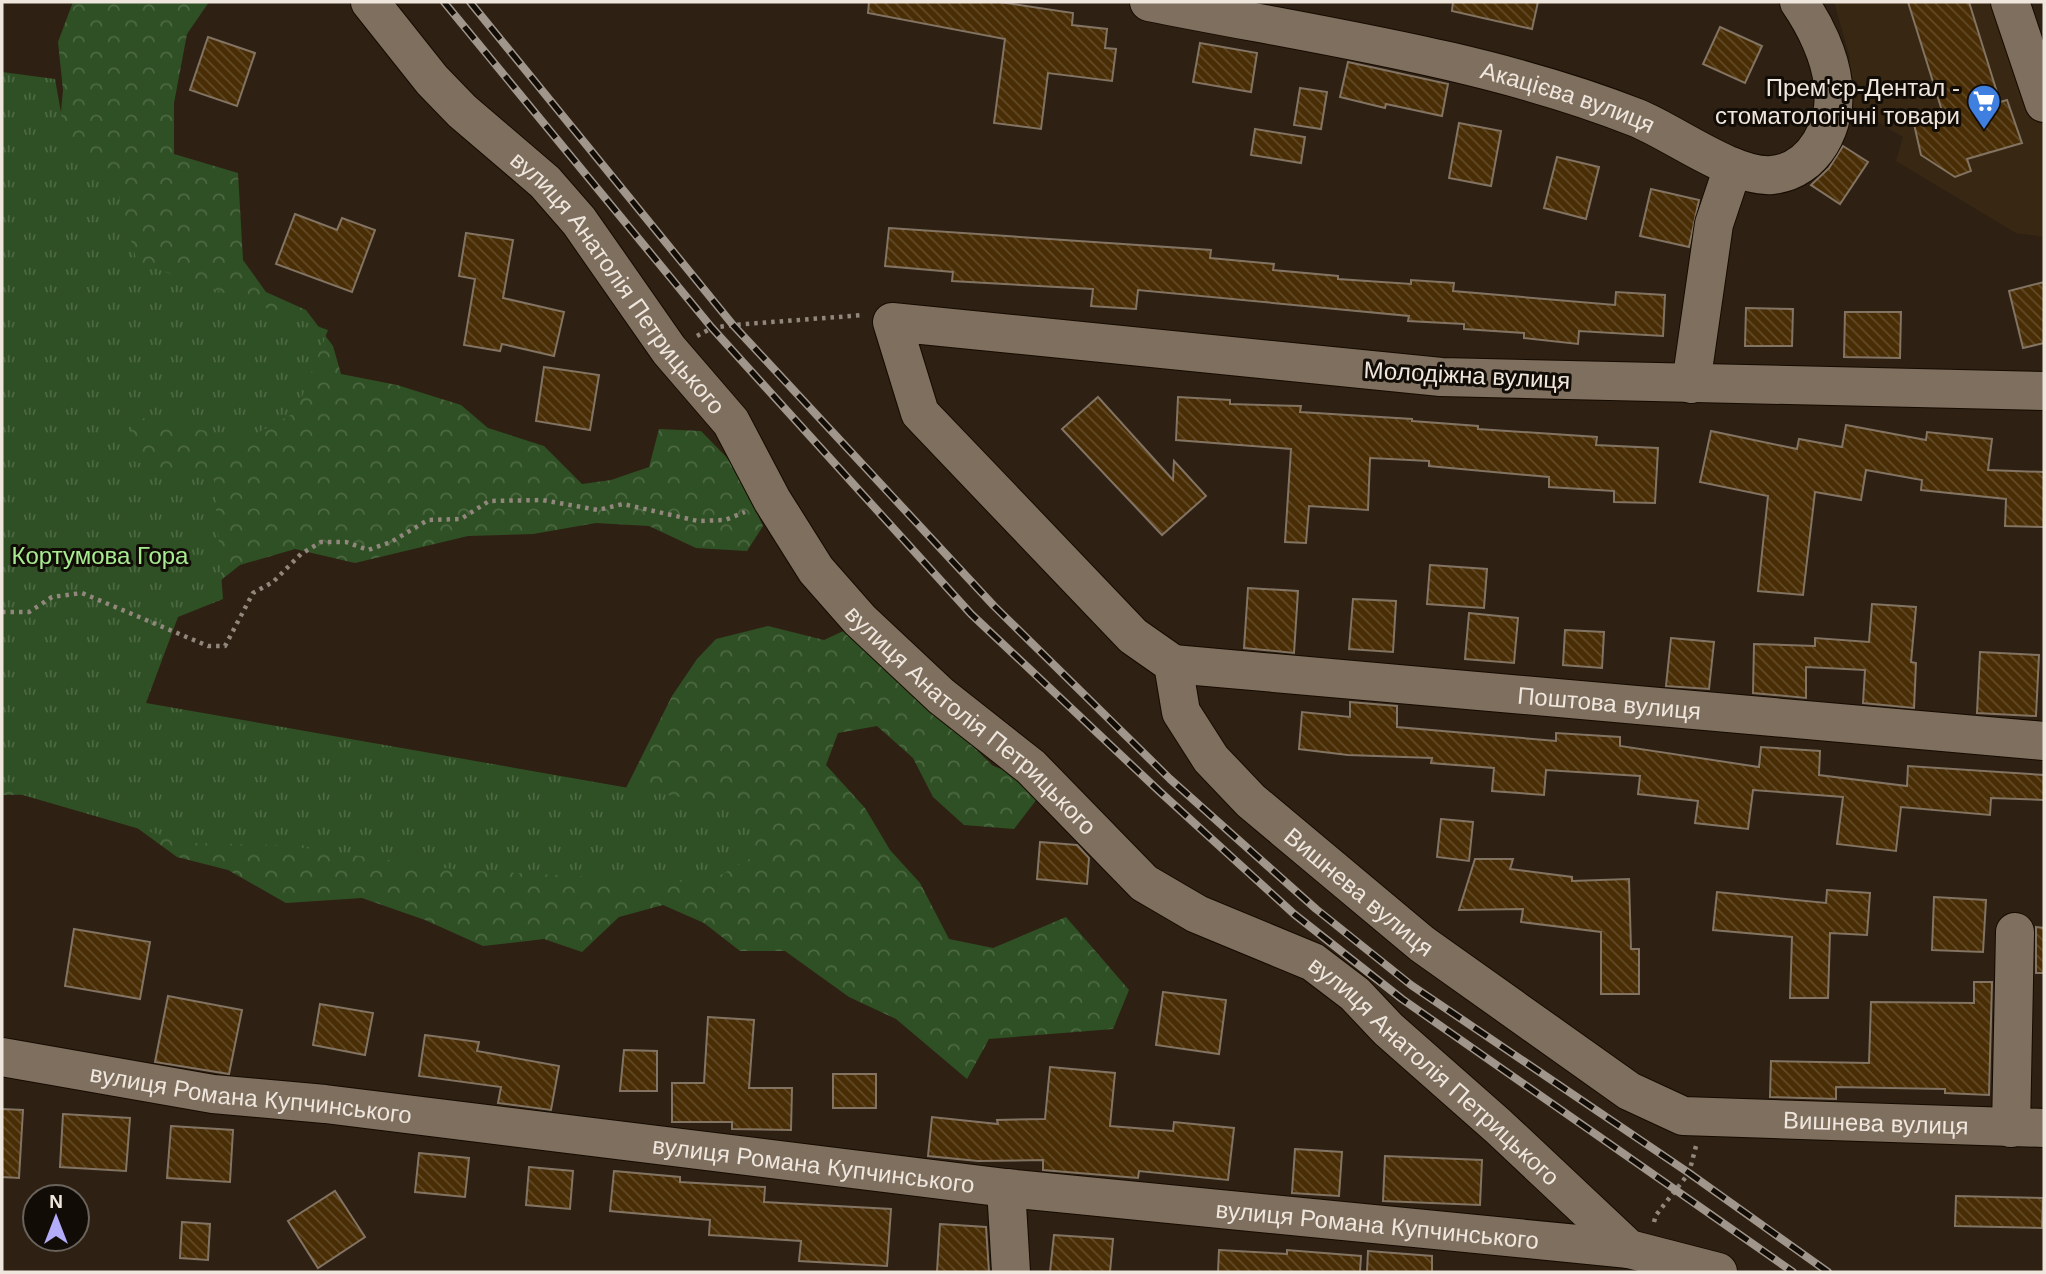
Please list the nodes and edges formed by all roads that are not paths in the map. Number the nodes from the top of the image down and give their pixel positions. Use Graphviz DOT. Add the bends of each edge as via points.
graph roads {
  1 [pos="370,2"];
  2 [pos="1149,2"];
  3 [pos="1799,2"];
  4 [pos="2010,2"];
  5 [pos="2044,103"];
  6 [pos="1733,167"];
  7 [pos="1692,384"];
  8 [pos="2044,391"];
  9 [pos="1174,664"];
  10 [pos="2044,741"];
  11 [pos="2015,932"];
  12 [pos="2,1057"];
  13 [pos="2028,1128"];
  14 [pos="1006,1188"];
  15 [pos="1639,1251"];
  16 [pos="1011,1272"];
  17 [pos="1718,1272"];
  1 -- 15 [label="street, вулиця Анатолія Петрицького" via="432,80 545,182 579,221 669,350 731,422 816,570 860,620 941,696 1031,767 1144,883 1197,914 1313,962 1355,994 1388,1029"];
  2 -- 6 [label="street, Акацієва вулиця" via="1494,72 1637,118"];
  3 -- 6 [label="street, Акацієва вулиця" via="1822,44 1833,85 1827,131 1809,160 1792,169 1771,175"];
  4 -- 5 [label="street"];
  6 -- 7 [label="street" via="1714,223"];
  7 -- 8 [label="street, Молодіжна вулиця"];
  7 -- 9 [label="street, Молодіжна вулиця" via="1441,377 892,322 920,413 1133,636"];
  9 -- 10 [label="street, Поштова вулиця"];
  9 -- 13 [label="street, Вишнева вулиця" via="1181,712 1211,759 1251,802 1422,944 1629,1091 1683,1115"];
  11 -- 13 [label="street"];
  12 -- 14 [label="street, вулиця Романа Купчинського" via="213,1094"];
  14 -- 15 [label="street, вулиця Романа Купчинського"];
  14 -- 16 [label="street"];
  15 -- 17 [label="street, вулиця Анатолія Петрицького"];
}
